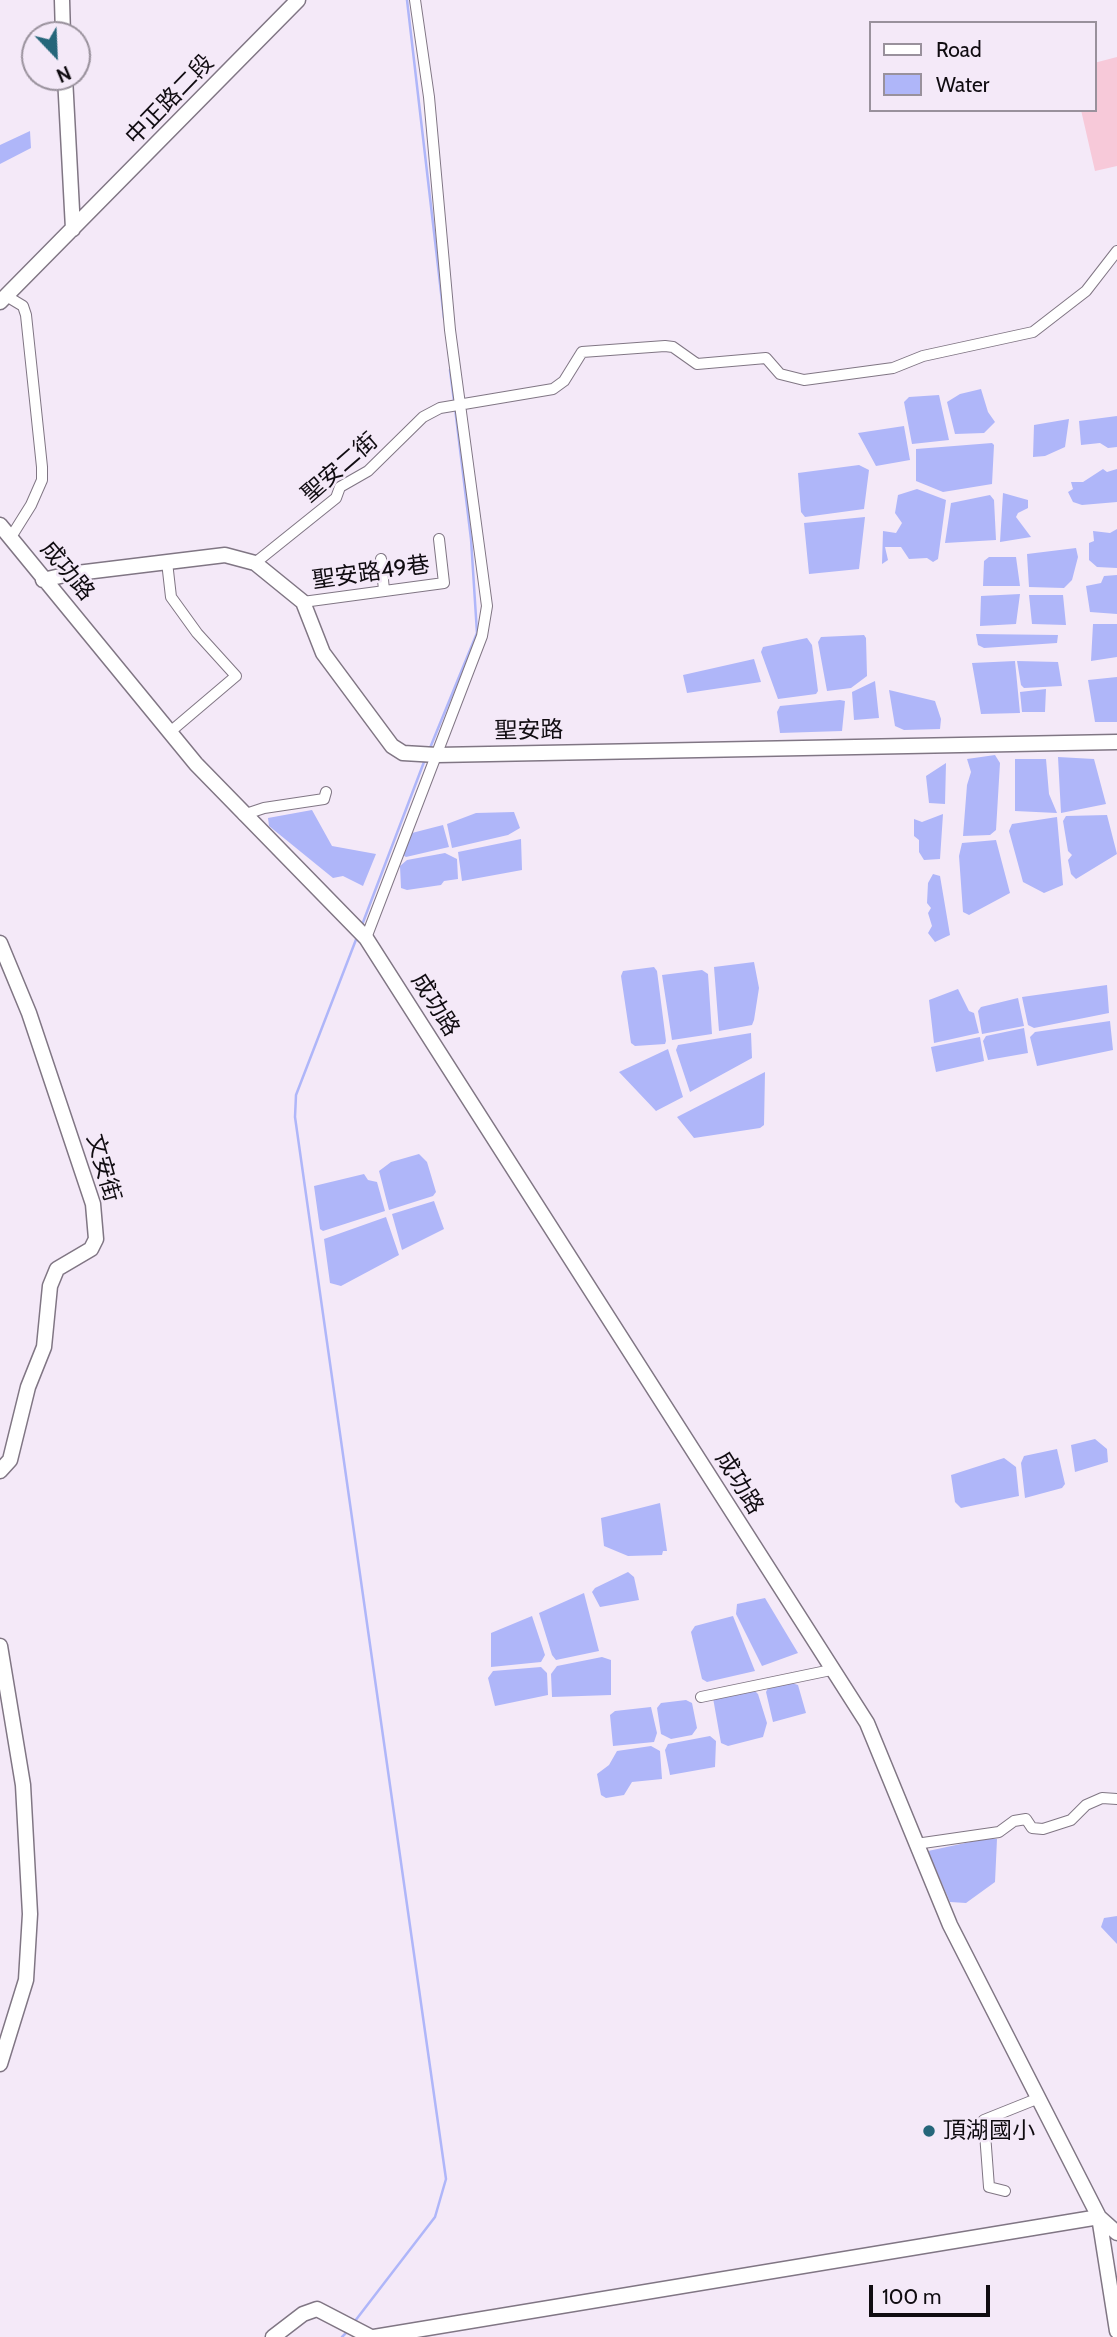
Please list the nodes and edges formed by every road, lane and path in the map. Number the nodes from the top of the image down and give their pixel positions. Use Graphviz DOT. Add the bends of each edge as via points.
graph roads {
  1 [pos="62,0"];
  2 [pos="298,0"];
  3 [pos="415,0"];
  4 [pos="63,21"];
  5 [pos="66,91"];
  6 [pos="73,229"];
  7 [pos="1117,251"];
  8 [pos="4,299"];
  9 [pos="457,405"];
  10 [pos="0,525"];
  11 [pos="11,537"];
  12 [pos="439,539"];
  13 [pos="381,559"];
  14 [pos="167,562"];
  15 [pos="255,563"];
  16 [pos="43,580"];
  17 [pos="384,590"];
  18 [pos="303,602"];
  19 [pos="170,732"];
  20 [pos="1117,741"];
  21 [pos="436,755"];
  22 [pos="326,792"];
  23 [pos="242,815"];
  24 [pos="362,933"];
  25 [pos="0,943"];
  26 [pos="0,1471"];
  27 [pos="0,1646"];
  28 [pos="831,1670"];
  29 [pos="701,1697"];
  30 [pos="1117,1799"];
  31 [pos="916,1844"];
  32 [pos="0,2064"];
  33 [pos="1039,2098"];
  34 [pos="1005,2190"];
  35 [pos="1100,2217"];
  36 [pos="1117,2233"];
  37 [pos="1117,2331"];
  38 [pos="273,2337"];
  39 [pos="373,2337"];
  1 -- 4 [label="street"];
  2 -- 6 [label="street, 中正路二段"];
  3 -- 9 [label="street" via="429,97"];
  5 -- 6 [label="street"];
  6 -- 8 [label="street, 中正路二段"];
  7 -- 9 [label="street, 聖安二街" via="1086,291 1033,332 923,356 893,368 804,380 780,374 766,358 697,365 665,346 582,352 564,381 553,389"];
  8 -- 11 [label="street" via="23,306 26,315 42,467 42,480 31,505"];
  9 -- 15 [label="street, 聖安二街" via="423,417 368,471 340,487 336,498"];
  9 -- 21 [label="street" via="487,606 482,636"];
  10 -- 11 [label="street, 成功路"];
  11 -- 16 [label="street, 成功路"];
  12 -- 17 [label="street, 聖安路49巷" via="444,583"];
  13 -- 17 [label="street"];
  14 -- 15 [label="street, 聖安路" via="225,555"];
  14 -- 16 [label="street, 聖安路"];
  14 -- 19 [label="street" via="171,597 236,676"];
  15 -- 18 [label="street, 聖安路"];
  16 -- 19 [label="street, 成功路"];
  17 -- 18 [label="street, 聖安路49巷"];
  18 -- 21 [label="street, 聖安路" via="323,653 392,746 403,753"];
  19 -- 23 [label="street, 成功路"];
  20 -- 21 [label="street, 聖安路"];
  21 -- 24 [label="street"];
  22 -- 23 [label="street" via="324,799"];
  23 -- 24 [label="street, 成功路"];
  24 -- 28 [label="street, 成功路"];
  25 -- 26 [label="street, 文安街" via="29,1013 93,1204 96,1239 91,1249 57,1269 50,1286 44,1347 10,1460"];
  27 -- 32 [label="street" via="23,1785 30,1914 26,1980"];
  28 -- 29 [label="street"];
  28 -- 31 [label="street, 成功路" via="867,1723"];
  30 -- 31 [label="street" via="1102,1798 1071,1819 1043,1829 1032,1828 1026,1819 999,1832"];
  31 -- 33 [label="street, 成功路" via="950,1925"];
  33 -- 34 [label="street" via="984,2120 989,2187"];
  33 -- 35 [label="street, 成功路"];
  35 -- 36 [label="street"];
  35 -- 37 [label="street"];
  35 -- 39 [label="street"];
  38 -- 39 [label="street" via="317,2309"];
}
